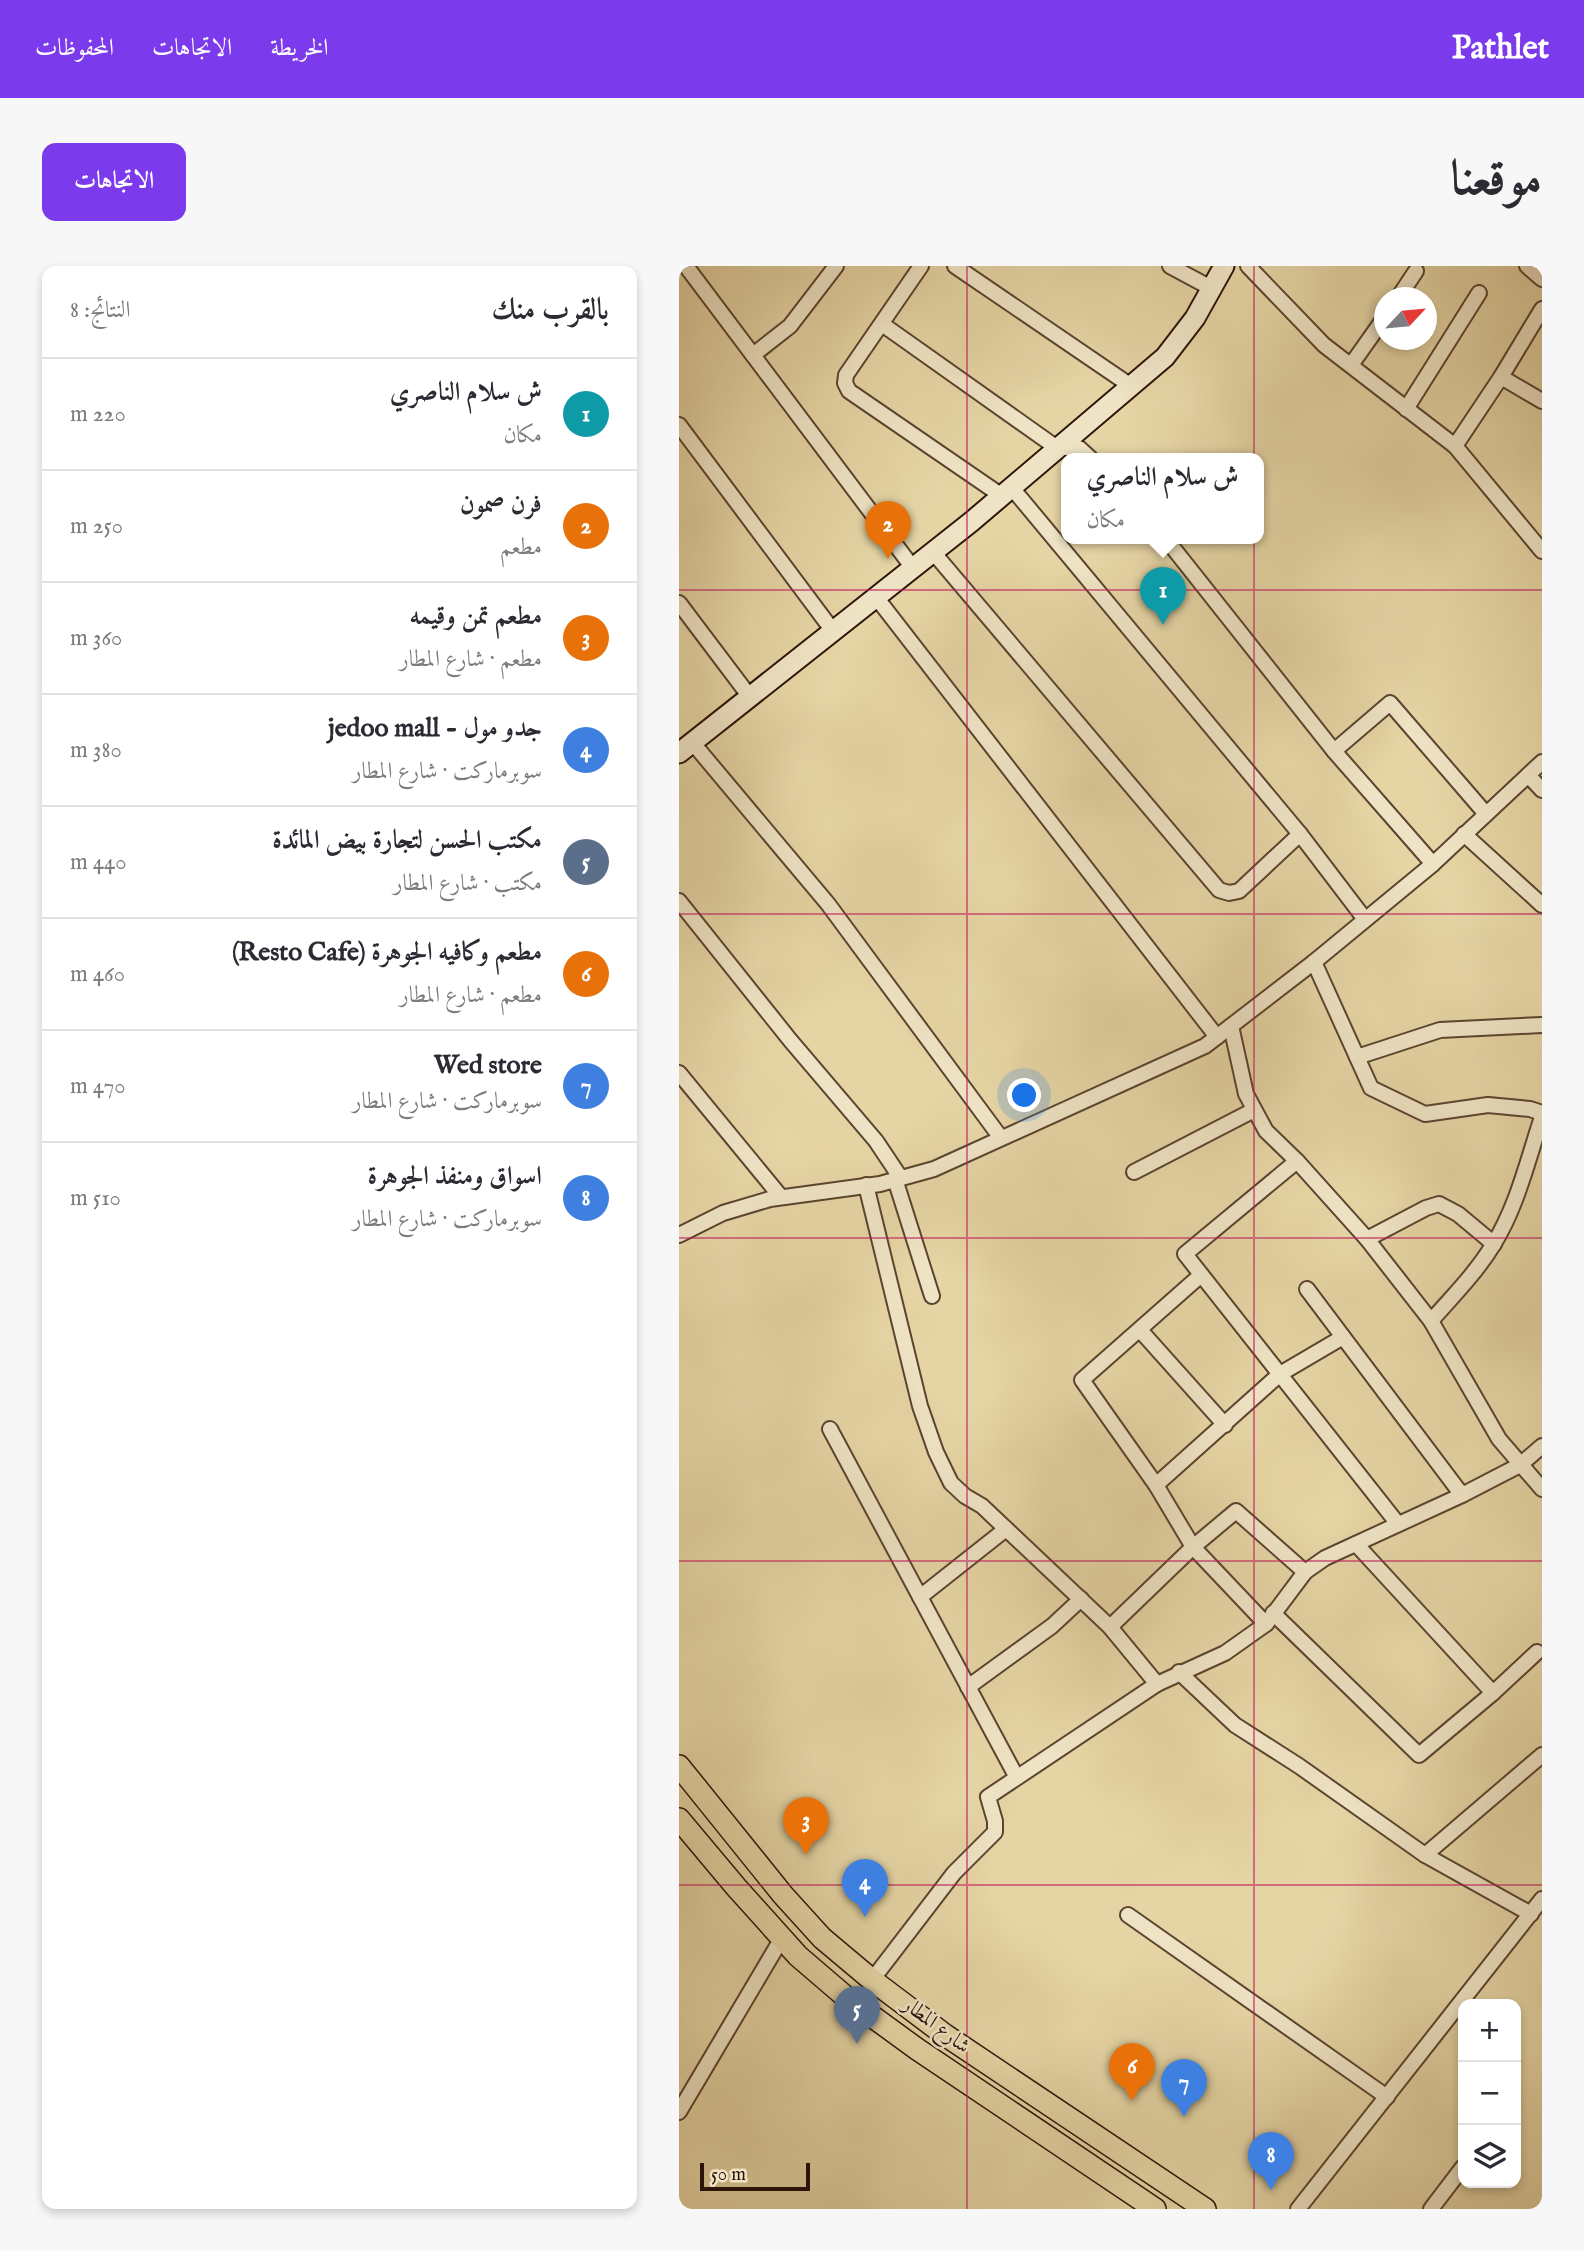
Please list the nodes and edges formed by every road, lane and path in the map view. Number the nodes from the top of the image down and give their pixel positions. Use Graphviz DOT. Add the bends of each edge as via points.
graph roads {
  1 [pos="686,266"];
  2 [pos="836,266"];
  3 [pos="921,266"];
  4 [pos="955,266"];
  5 [pos="1170,266"];
  6 [pos="1224,266"];
  7 [pos="1248,266"];
  8 [pos="1527,266"];
  9 [pos="1416,271"];
  10 [pos="1542,279"];
  11 [pos="1405,287"];
  12 [pos="1211,288"];
  13 [pos="1479,293"];
  14 [pos="1542,309"];
  15 [pos="882,324"];
  16 [pos="1374,332"];
  17 [pos="753,355"];
  18 [pos="1351,365"];
  19 [pos="1501,377"];
  20 [pos="1131,386"];
  21 [pos="1542,401"];
  22 [pos="1406,409"];
  23 [pos="679,425"];
  24 [pos="1455,446"];
  25 [pos="1057,448"];
  26 [pos="1084,453"];
  27 [pos="1007,492"];
  28 [pos="1170,544"];
  29 [pos="1542,551"];
  30 [pos="933,552"];
  31 [pos="913,568"];
  32 [pos="876,597"];
  33 [pos="679,603"];
  34 [pos="833,631"];
  35 [pos="750,697"];
  36 [pos="686,747"];
  37 [pos="1334,751"];
  38 [pos="1542,762"];
  39 [pos="1528,775"];
  40 [pos="1542,790"];
  41 [pos="1486,814"];
  42 [pos="1300,834"];
  43 [pos="1464,834"];
  44 [pos="1433,864"];
  45 [pos="679,901"];
  46 [pos="1542,905"];
  47 [pos="1364,918"];
  48 [pos="1314,962"];
  49 [pos="1542,1025"];
  50 [pos="1231,1026"];
  51 [pos="1217,1037"];
  52 [pos="1357,1057"];
  53 [pos="679,1073"];
  54 [pos="1255,1110"];
  55 [pos="1542,1115"];
  56 [pos="1001,1138"];
  57 [pos="1297,1161"];
  58 [pos="1134,1172"];
  59 [pos="898,1178"];
  60 [pos="866,1185"];
  61 [pos="781,1197"];
  62 [pos="679,1235"];
  63 [pos="1367,1239"];
  64 [pos="1494,1244"];
  65 [pos="1202,1275"];
  66 [pos="1307,1289"];
  67 [pos="932,1296"];
  68 [pos="1431,1321"];
  69 [pos="1140,1330"];
  70 [pos="1343,1337"];
  71 [pos="1280,1374"];
  72 [pos="1225,1425"];
  73 [pos="830,1429"];
  74 [pos="1542,1446"];
  75 [pos="1520,1465"];
  76 [pos="1156,1485"];
  77 [pos="1542,1489"];
  78 [pos="1462,1496"];
  79 [pos="1398,1524"];
  80 [pos="1006,1529"];
  81 [pos="1356,1544"];
  82 [pos="1193,1547"];
  83 [pos="1305,1572"];
  84 [pos="920,1597"];
  85 [pos="1081,1599"];
  86 [pos="1269,1619"];
  87 [pos="1110,1627"];
  88 [pos="1537,1652"];
  89 [pos="1179,1672"];
  90 [pos="1157,1684"];
  91 [pos="968,1687"];
  92 [pos="1493,1693"];
  93 [pos="1542,1755"];
  94 [pos="679,1766"];
  95 [pos="1016,1776"];
  96 [pos="679,1819"];
  97 [pos="727,1826"];
  98 [pos="703,1848"];
  99 [pos="1425,1855"];
  100 [pos="759,1866"];
  101 [pos="736,1887"];
  102 [pos="1542,1899"];
  103 [pos="1531,1914"];
  104 [pos="1128,1915"];
  105 [pos="782,1938"];
  106 [pos="872,1980"];
  107 [pos="1387,2097"];
  108 [pos="679,2112"];
  109 [pos="1458,2174"];
  110 [pos="1131,2202"];
  111 [pos="1155,2209"];
  112 [pos="1205,2209"];
  113 [pos="1297,2209"];
  114 [pos="1431,2209"];
  1 -- 17 [label="street"];
  2 -- 17 [label="street" via="790,326"];
  3 -- 15 [label="street"];
  4 -- 20 [label="street"];
  5 -- 12 [label="street"];
  6 -- 12 [label="street"];
  7 -- 18 [label="street" via="1311,334"];
  8 -- 10 [label="street"];
  9 -- 11 [label="street"];
  12 -- 20 [label="street" via="1165,357"];
  13 -- 22 [label="street"];
  14 -- 19 [label="street"];
  15 -- 25 [label="street"];
  15 -- 27 [label="street" via="846,375 849,391"];
  16 -- 18 [label="street"];
  17 -- 31 [label="street"];
  18 -- 22 [label="street"];
  19 -- 21 [label="street"];
  19 -- 24 [label="street"];
  20 -- 25 [label="street"];
  22 -- 24 [label="street"];
  23 -- 34 [label="street"];
  24 -- 29 [label="street"];
  25 -- 26 [label="street" via="1079,448"];
  25 -- 27 [label="street"];
  27 -- 30 [label="street"];
  27 -- 42 [label="street"];
  28 -- 37 [label="street"];
  30 -- 31 [label="street"];
  30 -- 42 [label="street" via="1219,890 1239,891"];
  31 -- 32 [label="street"];
  32 -- 34 [label="street"];
  32 -- 51 [label="street"];
  33 -- 35 [label="street"];
  34 -- 35 [label="street"];
  35 -- 36 [label="street"];
  36 -- 56 [label="street" via="828,904"];
  37 -- 41 [label="street" via="1390,703"];
  37 -- 44 [label="street"];
  38 -- 39 [label="street"];
  39 -- 40 [label="street"];
  39 -- 41 [label="street"];
  41 -- 43 [label="street"];
  42 -- 47 [label="street"];
  43 -- 44 [label="street"];
  43 -- 46 [label="street"];
  44 -- 47 [label="street"];
  45 -- 59 [label="street" via="876,1142"];
  47 -- 48 [label="street"];
  48 -- 50 [label="street"];
  48 -- 52 [label="street"];
  49 -- 52 [label="street" via="1440,1030"];
  50 -- 51 [label="street"];
  50 -- 54 [label="street" via="1246,1094"];
  51 -- 56 [label="street"];
  52 -- 55 [label="street" via="1371,1088 1425,1114 1488,1105 1530,1109"];
  53 -- 61 [label="street"];
  54 -- 57 [label="street" via="1266,1130"];
  54 -- 58 [label="street"];
  55 -- 64 [label="street"];
  56 -- 59 [label="street" via="934,1169"];
  57 -- 63 [label="street"];
  57 -- 65 [label="street" via="1185,1254"];
  59 -- 60 [label="street"];
  59 -- 67 [label="street"];
  60 -- 61 [label="street"];
  60 -- 80 [label="street" via="919,1406 936,1452 951,1483"];
  61 -- 62 [label="street" via="723,1213"];
  63 -- 64 [label="street" via="1439,1204"];
  63 -- 68 [label="street"];
  64 -- 68 [label="street"];
  65 -- 69 [label="street"];
  65 -- 71 [label="street"];
  66 -- 70 [label="street"];
  68 -- 75 [label="street" via="1499,1439"];
  69 -- 72 [label="street"];
  69 -- 76 [label="street" via="1081,1380"];
  70 -- 71 [label="street"];
  70 -- 78 [label="street"];
  71 -- 72 [label="street"];
  71 -- 79 [label="street"];
  72 -- 76 [label="street"];
  73 -- 84 [label="street"];
  74 -- 75 [label="street"];
  75 -- 77 [label="street"];
  75 -- 78 [label="street"];
  76 -- 82 [label="street"];
  78 -- 79 [label="street"];
  79 -- 81 [label="street"];
  80 -- 84 [label="street"];
  80 -- 85 [label="street"];
  81 -- 83 [label="street"];
  81 -- 92 [label="street"];
  82 -- 83 [label="street" via="1236,1511"];
  82 -- 86 [label="street"];
  82 -- 87 [label="street"];
  83 -- 86 [label="street"];
  84 -- 91 [label="street"];
  85 -- 87 [label="street"];
  85 -- 91 [label="street"];
  86 -- 89 [label="street" via="1225,1653"];
  86 -- 92 [label="street" via="1419,1755"];
  87 -- 90 [label="street"];
  88 -- 92 [label="street"];
  89 -- 90 [label="street"];
  89 -- 99 [label="street" via="1235,1726"];
  90 -- 95 [label="street"];
  91 -- 95 [label="street"];
  93 -- 99 [label="street"];
  94 -- 97 [label="main road, شارع المطار"];
  95 -- 106 [label="street" via="988,1797 995,1832 954,1874"];
  96 -- 98 [label="main road, شارع المطار"];
  97 -- 98 [label="main road" via="722,1839"];
  97 -- 100 [label="main road, شارع المطار"];
  98 -- 101 [label="main road, شارع المطار"];
  99 -- 103 [label="street"];
  100 -- 101 [label="main road" via="745,1871"];
  100 -- 106 [label="main road, شارع المطار" via="822,1938"];
  101 -- 105 [label="main road, شارع المطار"];
  102 -- 103 [label="street"];
  103 -- 107 [label="street"];
  104 -- 107 [label="street"];
  105 -- 108 [label="street"];
  105 -- 110 [label="main road, شارع المطار" via="847,1998"];
  106 -- 112 [label="main road, شارع المطار" via="944,2035"];
  107 -- 113 [label="street"];
  109 -- 114 [label="street"];
  110 -- 111 [label="main road, شارع المطار"];
}
